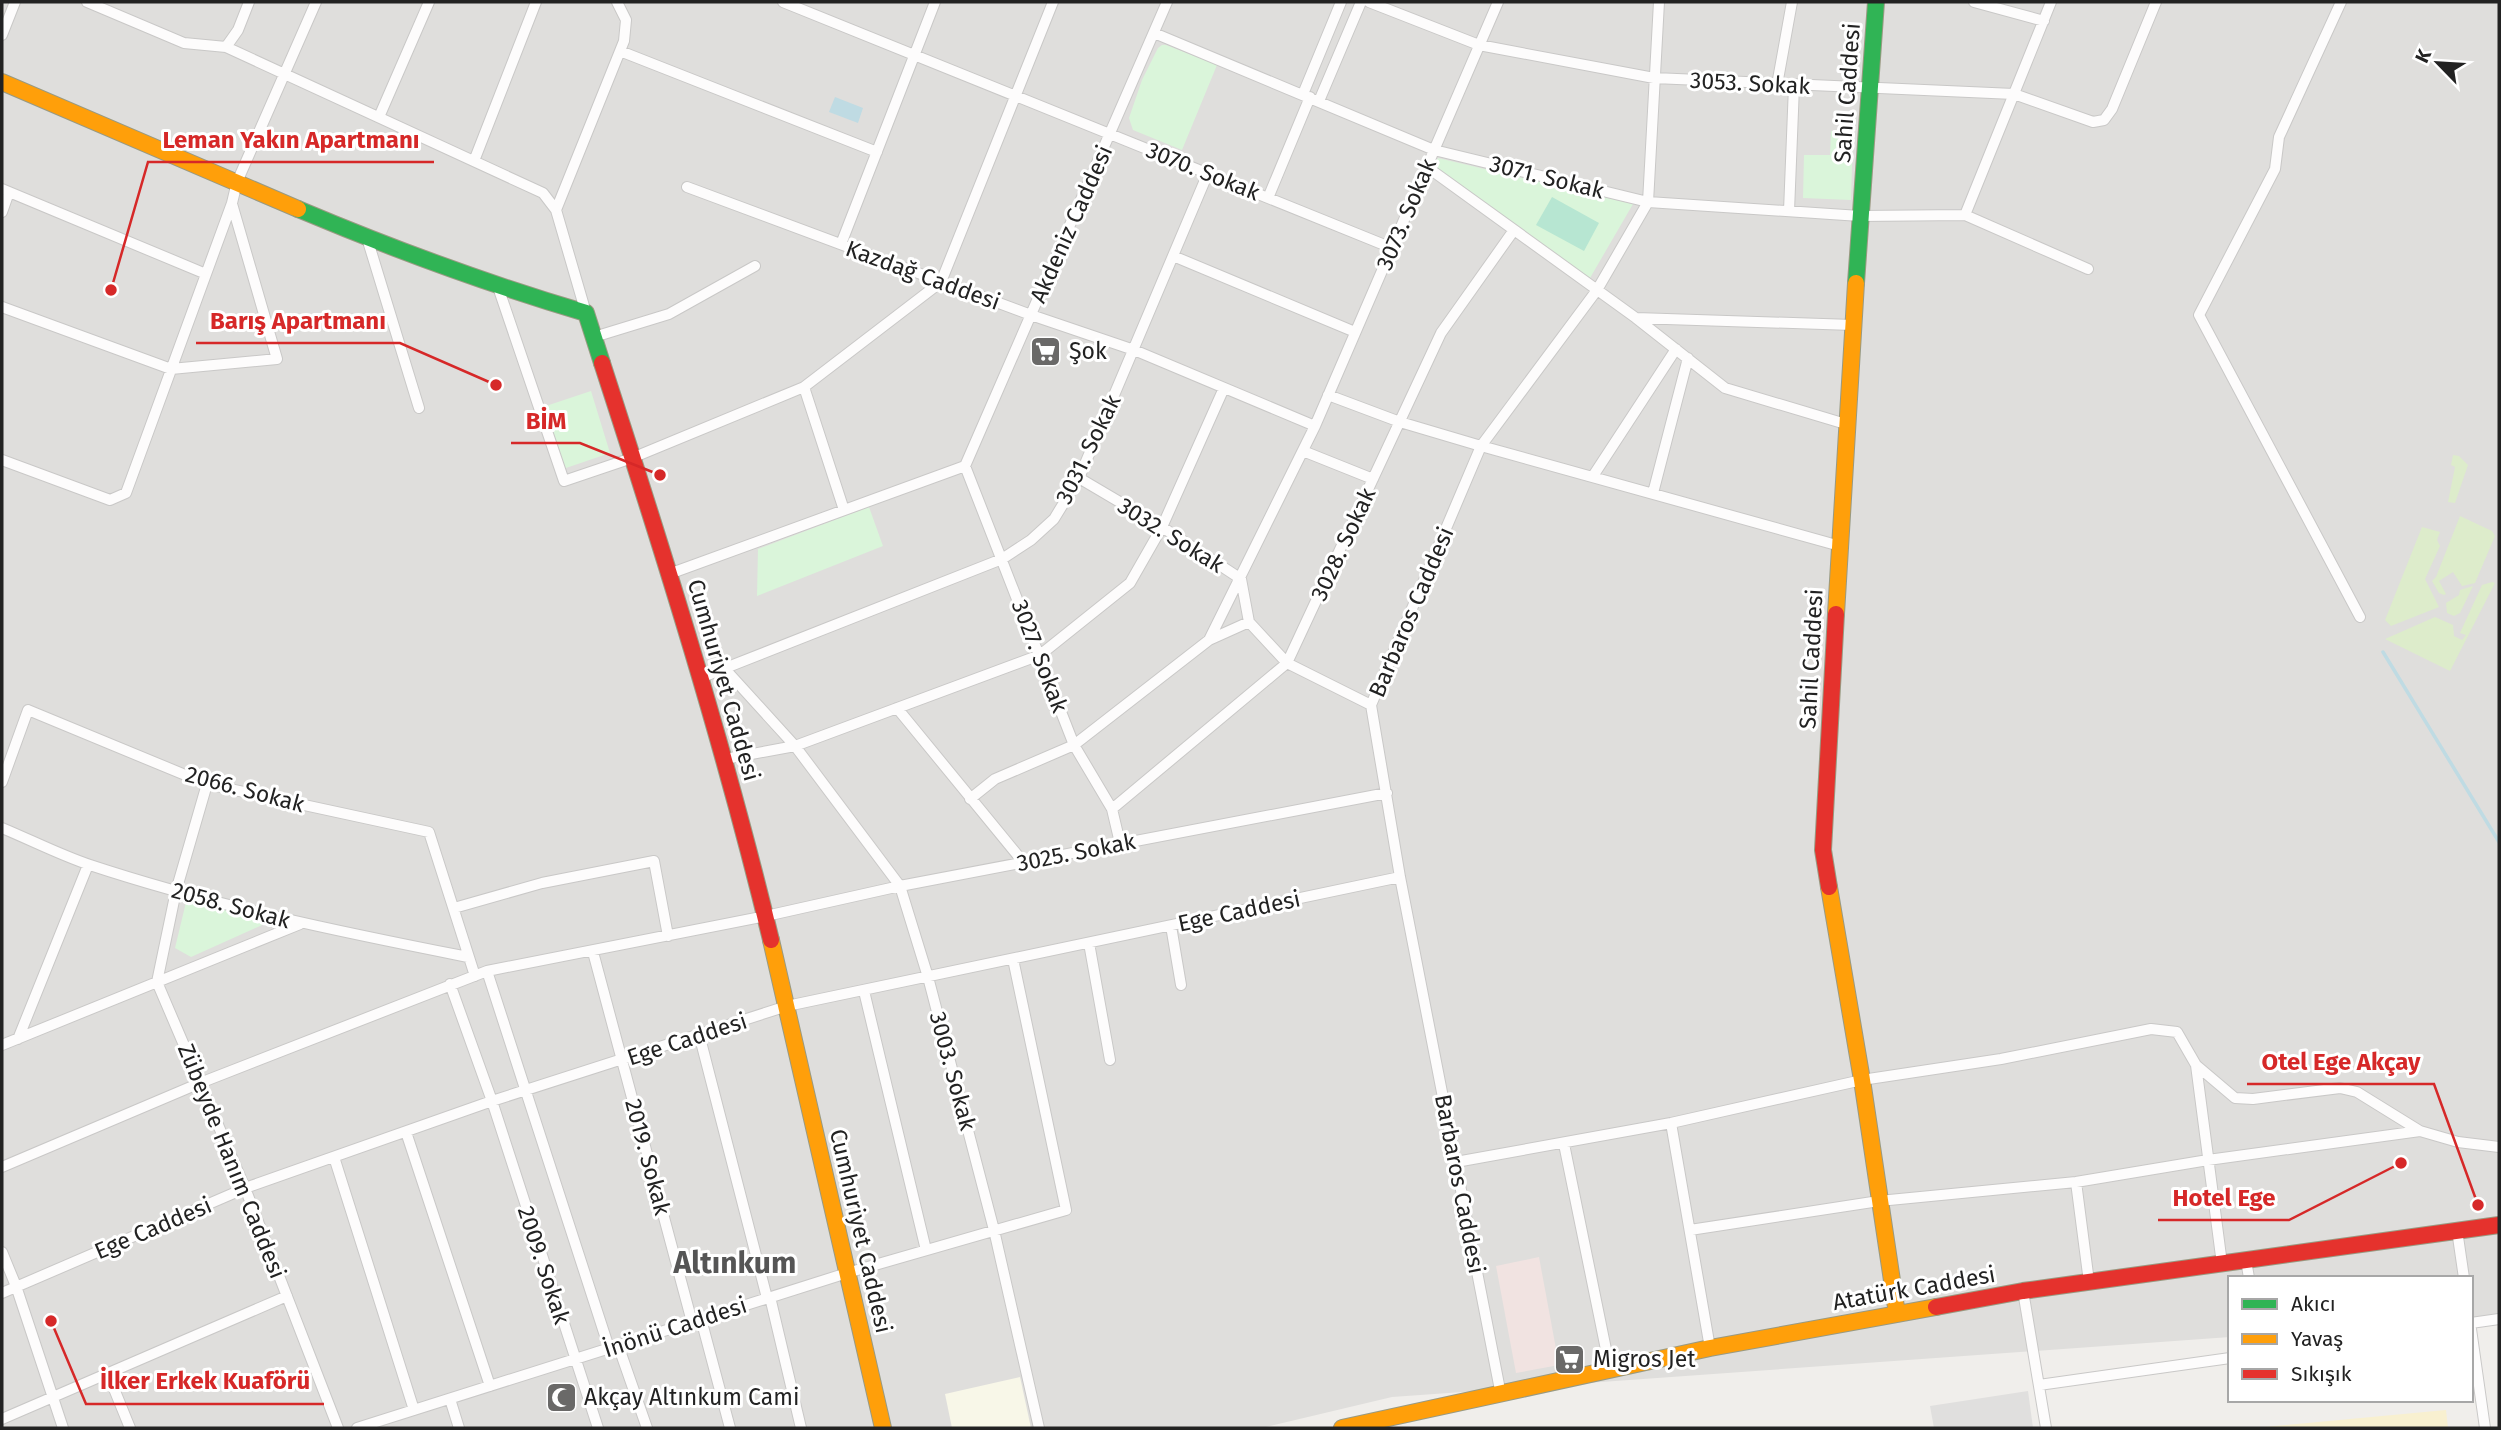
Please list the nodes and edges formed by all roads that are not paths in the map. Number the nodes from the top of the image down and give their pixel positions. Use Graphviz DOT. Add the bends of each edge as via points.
graph roads {
  1 [pos="15,2"];
  2 [pos="87,2"];
  3 [pos="249,2"];
  4 [pos="316,2"];
  5 [pos="429,2"];
  6 [pos="536,2"];
  7 [pos="617,2"];
  8 [pos="783,2"];
  9 [pos="935,2"];
  10 [pos="1053,2"];
  11 [pos="1167,2"];
  12 [pos="1341,2"];
  13 [pos="1361,2"];
  14 [pos="1498,2"];
  15 [pos="1659,2"];
  16 [pos="1792,2"];
  17 [pos="1875,2"];
  18 [pos="1974,2"];
  19 [pos="2052,2"];
  20 [pos="2157,2"];
  21 [pos="2341,2"];
  22 [pos="1375,3"];
  23 [pos="2044,20"];
  24 [pos="1154,33"];
  25 [pos="2,35"];
  26 [pos="1479,45"];
  27 [pos="226,47"];
  28 [pos="620,51"];
  29 [pos="915,54"];
  30 [pos="284,74"];
  31 [pos="1654,78"];
  32 [pos="2,82"];
  33 [pos="1777,85"];
  34 [pos="1794,86"];
  35 [pos="1871,89"];
  36 [pos="2014,94"];
  37 [pos="1015,95"];
  38 [pos="1311,98"];
  39 [pos="379,117"];
  40 [pos="1111,134"];
  41 [pos="1434,150"];
  42 [pos="877,152"];
  43 [pos="474,161"];
  44 [pos="1427,167"];
  45 [pos="1208,173"];
  46 [pos="237,182"];
  47 [pos="687,187"];
  48 [pos="6,190"];
  49 [pos="1268,198"];
  50 [pos="1648,202"];
  51 [pos="232,204"];
  52 [pos="556,210"];
  53 [pos="1788,211"];
  54 [pos="2,212"];
  55 [pos="1965,215"];
  56 [pos="1860,216"];
  57 [pos="1514,230"];
  58 [pos="367,238"];
  59 [pos="841,244"];
  60 [pos="1392,248"];
  61 [pos="1173,256"];
  62 [pos="755,266"];
  63 [pos="2088,269"];
  64 [pos="206,274"];
  65 [pos="941,282"];
  66 [pos="498,287"];
  67 [pos="1597,290"];
  68 [pos="2,307"];
  69 [pos="586,313"];
  70 [pos="1031,315"];
  71 [pos="1636,318"];
  72 [pos="1853,325"];
  73 [pos="1355,332"];
  74 [pos="594,337"];
  75 [pos="1676,349"];
  76 [pos="1133,350"];
  77 [pos="1688,358"];
  78 [pos="171,369"];
  79 [pos="804,387"];
  80 [pos="1224,388"];
  81 [pos="1328,395"];
  82 [pos="419,408"];
  83 [pos="1400,422"];
  84 [pos="1849,425"];
  85 [pos="1315,426"];
  86 [pos="1481,446"];
  87 [pos="1303,451"];
  88 [pos="632,458"];
  89 [pos="2,460"];
  90 [pos="965,466"];
  91 [pos="1593,476"];
  92 [pos="1079,478"];
  93 [pos="1373,480"];
  94 [pos="1653,493"];
  95 [pos="844,510"];
  96 [pos="1162,527"];
  97 [pos="1840,546"];
  98 [pos="1002,559"];
  99 [pos="669,574"];
  100 [pos="1241,579"];
  101 [pos="2360,617"];
  102 [pos="1249,622"];
  103 [pos="1209,640"];
  104 [pos="1040,654"];
  105 [pos="1287,663"];
  106 [pos="724,669"];
  107 [pos="700,678"];
  108 [pos="1371,705"];
  109 [pos="897,708"];
  110 [pos="1074,745"];
  111 [pos="795,746"];
  112 [pos="725,760"];
  113 [pos="2,782"];
  114 [pos="207,784"];
  115 [pos="1387,793"];
  116 [pos="970,799"];
  117 [pos="1112,808"];
  118 [pos="2,828"];
  119 [pos="1120,843"];
  120 [pos="1024,863"];
  121 [pos="88,865"];
  122 [pos="1400,877"];
  123 [pos="900,886"];
  124 [pos="176,891"];
  125 [pos="454,908"];
  126 [pos="765,916"];
  127 [pos="300,924"];
  128 [pos="1171,926"];
  129 [pos="668,936"];
  130 [pos="1089,943"];
  131 [pos="593,952"];
  132 [pos="468,957"];
  133 [pos="1013,959"];
  134 [pos="486,971"];
  135 [pos="475,976"];
  136 [pos="928,977"];
  137 [pos="157,982"];
  138 [pos="450,984"];
  139 [pos="1181,985"];
  140 [pos="864,991"];
  141 [pos="787,1006"];
  142 [pos="699,1034"];
  143 [pos="18,1039"];
  144 [pos="2,1045"];
  145 [pos="621,1060"];
  146 [pos="1110,1060"];
  147 [pos="2196,1065"];
  148 [pos="1862,1080"];
  149 [pos="200,1083"];
  150 [pos="526,1090"];
  151 [pos="492,1101"];
  152 [pos="1671,1124"];
  153 [pos="2420,1131"];
  154 [pos="406,1132"];
  155 [pos="1564,1144"];
  156 [pos="2499,1147"];
  157 [pos="334,1157"];
  158 [pos="2208,1160"];
  159 [pos="1456,1162"];
  160 [pos="2,1167"];
  161 [pos="2076,1182"];
  162 [pos="245,1188"];
  163 [pos="1879,1201"];
  164 [pos="2499,1225"];
  165 [pos="994,1230"];
  166 [pos="1690,1230"];
  167 [pos="2457,1230"];
  168 [pos="926,1250"];
  169 [pos="2,1252"];
  170 [pos="2246,1260"];
  171 [pos="2222,1264"];
  172 [pos="847,1273"];
  173 [pos="2249,1276"];
  174 [pos="2464,1276"];
  175 [pos="2089,1282"];
  176 [pos="16,1286"];
  177 [pos="2023,1291"];
  178 [pos="2,1293"];
  179 [pos="287,1296"];
  180 [pos="769,1298"];
  181 [pos="1897,1314"];
  182 [pos="2499,1319"];
  183 [pos="697,1320"];
  184 [pos="2473,1323"];
  185 [pos="2473,1343"];
  186 [pos="613,1347"];
  187 [pos="1710,1348"];
  188 [pos="2228,1358"];
  189 [pos="575,1359"];
  190 [pos="1610,1369"];
  191 [pos="108,1374"];
  192 [pos="2039,1385"];
  193 [pos="490,1386"];
  194 [pos="1501,1395"];
  195 [pos="53,1397"];
  196 [pos="450,1399"];
  197 [pos="414,1410"];
  198 [pos="2,1419"];
  199 [pos="63,1428"];
  200 [pos="130,1428"];
  201 [pos="338,1428"];
  202 [pos="357,1428"];
  203 [pos="459,1428"];
  204 [pos="598,1428"];
  205 [pos="647,1428"];
  206 [pos="730,1428"];
  207 [pos="801,1428"];
  208 [pos="883,1428"];
  209 [pos="1039,1428"];
  210 [pos="1342,1428"];
  211 [pos="2046,1428"];
  212 [pos="2485,1428"];
  1 -- 25 [label="street"];
  2 -- 27 [label="street" via="184,43"];
  3 -- 27 [label="street"];
  4 -- 30 [label="street"];
  5 -- 39 [label="street"];
  6 -- 43 [label="street"];
  7 -- 28 [label="street" via="626,20"];
  8 -- 29 [label="street, 3070. Sokak"];
  9 -- 29 [label="street"];
  10 -- 37 [label="street"];
  11 -- 24 [label="street, Akdeniz Caddesi"];
  12 -- 38 [label="street"];
  13 -- 38 [label="street"];
  14 -- 26 [label="street, 3073. Sokak"];
  15 -- 31 [label="street, Barbaros Caddesi"];
  16 -- 33 [label="street"];
  17 -- 35 [label="street, Sahil Caddesi"];
  18 -- 23 [label="street"];
  19 -- 23 [label="street"];
  20 -- 36 [label="street, 3053. Sokak" via="2104,120 2088,121"];
  21 -- 101 [label="street" via="2279,137 2275,169 2199,315"];
  22 -- 26 [label="street, 3053. Sokak"];
  23 -- 36 [label="street"];
  24 -- 38 [label="street, 3071. Sokak"];
  24 -- 40 [label="street, Akdeniz Caddesi"];
  26 -- 31 [label="street, 3053. Sokak"];
  26 -- 41 [label="street, 3073. Sokak"];
  27 -- 30 [label="street"];
  28 -- 42 [label="street"];
  28 -- 52 [label="street"];
  29 -- 37 [label="street, 3070. Sokak"];
  29 -- 42 [label="street"];
  30 -- 39 [label="street"];
  30 -- 46 [label="street"];
  31 -- 33 [label="street, 3053. Sokak"];
  31 -- 50 [label="street, Barbaros Caddesi"];
  32 -- 46 [label="street"];
  33 -- 34 [label="street, 3053. Sokak"];
  34 -- 35 [label="street, 3053. Sokak"];
  34 -- 53 [label="street"];
  35 -- 36 [label="street, 3053. Sokak"];
  35 -- 56 [label="street, Sahil Caddesi"];
  36 -- 55 [label="street"];
  37 -- 40 [label="street, 3070. Sokak"];
  37 -- 65 [label="street"];
  38 -- 41 [label="street, 3071. Sokak"];
  38 -- 49 [label="street"];
  39 -- 43 [label="street"];
  40 -- 45 [label="street, 3070. Sokak"];
  40 -- 70 [label="street, Akdeniz Caddesi"];
  41 -- 44 [label="street, 3073. Sokak"];
  41 -- 50 [label="street, 3071. Sokak"];
  42 -- 59 [label="street"];
  43 -- 52 [label="street" via="543,192"];
  44 -- 57 [label="street"];
  44 -- 60 [label="street, 3073. Sokak"];
  45 -- 49 [label="street, 3070. Sokak"];
  45 -- 61 [label="street, 3031. Sokak"];
  46 -- 51 [label="street"];
  46 -- 58 [label="street"];
  47 -- 59 [label="street, Kazdağ Caddesi"];
  48 -- 54 [label="street"];
  48 -- 64 [label="street"];
  49 -- 60 [label="street, 3070. Sokak"];
  50 -- 53 [label="street, 3071. Sokak"];
  50 -- 67 [label="street, Barbaros Caddesi"];
  51 -- 64 [label="street"];
  51 -- 78 [label="street" via="277,359"];
  52 -- 69 [label="street"];
  53 -- 56 [label="street, 3071. Sokak"];
  55 -- 56 [label="street, 3071. Sokak"];
  55 -- 63 [label="street"];
  56 -- 72 [label="street, Sahil Caddesi"];
  57 -- 67 [label="street"];
  57 -- 83 [label="street, 3028. Sokak" via="1441,333"];
  58 -- 66 [label="street"];
  58 -- 82 [label="street"];
  59 -- 65 [label="street, Kazdağ Caddesi"];
  60 -- 73 [label="street, 3073. Sokak"];
  61 -- 73 [label="street"];
  61 -- 76 [label="street, 3031. Sokak"];
  62 -- 74 [label="street" via="669,314"];
  64 -- 78 [label="street"];
  65 -- 70 [label="street, Kazdağ Caddesi"];
  65 -- 79 [label="street"];
  66 -- 69 [label="street"];
  66 -- 88 [label="street" via="564,481"];
  67 -- 71 [label="street"];
  67 -- 86 [label="street, Barbaros Caddesi"];
  68 -- 78 [label="street"];
  69 -- 74 [label="street, Cumhuriyet Caddesi"];
  70 -- 76 [label="street, Kazdağ Caddesi"];
  70 -- 90 [label="street, Akdeniz Caddesi"];
  71 -- 72 [label="street"];
  71 -- 75 [label="street"];
  72 -- 84 [label="street, Sahil Caddesi"];
  73 -- 81 [label="street, 3073. Sokak"];
  74 -- 88 [label="street, Cumhuriyet Caddesi"];
  75 -- 77 [label="street"];
  75 -- 91 [label="street"];
  76 -- 80 [label="street, Kazdağ Caddesi"];
  76 -- 92 [label="street, 3031. Sokak"];
  77 -- 84 [label="street" via="1725,388"];
  77 -- 94 [label="street"];
  78 -- 89 [label="street" via="126,493 110,500"];
  79 -- 88 [label="street"];
  79 -- 95 [label="street"];
  80 -- 85 [label="street, Kazdağ Caddesi"];
  80 -- 96 [label="street"];
  81 -- 83 [label="street"];
  81 -- 85 [label="street, 3073. Sokak"];
  83 -- 86 [label="street"];
  83 -- 93 [label="street, 3028. Sokak"];
  84 -- 97 [label="street, Sahil Caddesi"];
  85 -- 87 [label="street, 3073. Sokak"];
  86 -- 91 [label="street"];
  86 -- 108 [label="street, Barbaros Caddesi"];
  87 -- 93 [label="street"];
  87 -- 100 [label="street, 3073. Sokak"];
  88 -- 99 [label="street, Cumhuriyet Caddesi"];
  90 -- 95 [label="street"];
  90 -- 98 [label="street, 3027. Sokak"];
  91 -- 94 [label="street"];
  92 -- 96 [label="street, 3032. Sokak"];
  92 -- 98 [label="street, 3031. Sokak" via="1054,519"];
  93 -- 105 [label="street, 3028. Sokak"];
  94 -- 97 [label="street"];
  95 -- 99 [label="street"];
  96 -- 100 [label="street, 3032. Sokak"];
  96 -- 104 [label="street" via="1130,583"];
  97 -- 148 [label="street, Sahil Caddesi" via="1823,850"];
  98 -- 104 [label="street, 3027. Sokak"];
  98 -- 106 [label="street, 3031. Sokak"];
  99 -- 107 [label="street, Cumhuriyet Caddesi"];
  100 -- 102 [label="street, 3032. Sokak"];
  100 -- 103 [label="street, 3073. Sokak"];
  102 -- 103 [label="street"];
  102 -- 105 [label="street"];
  103 -- 110 [label="street"];
  104 -- 109 [label="street"];
  104 -- 110 [label="street, 3027. Sokak"];
  105 -- 108 [label="street"];
  105 -- 117 [label="street, 3028. Sokak"];
  106 -- 107 [label="street, 3031. Sokak"];
  106 -- 111 [label="street, 3003. Sokak"];
  107 -- 112 [label="street, Cumhuriyet Caddesi"];
  108 -- 115 [label="street, Barbaros Caddesi"];
  109 -- 111 [label="street"];
  109 -- 116 [label="street"];
  110 -- 116 [label="street" via="995,779"];
  110 -- 117 [label="street, 3027. Sokak"];
  111 -- 112 [label="street"];
  111 -- 123 [label="street, 3003. Sokak"];
  112 -- 126 [label="street, Cumhuriyet Caddesi"];
  113 -- 114 [label="street, 2066. Sokak" via="28,710"];
  114 -- 124 [label="street"];
  114 -- 125 [label="street, 2066. Sokak" via="429,832"];
  115 -- 119 [label="street, 3025. Sokak"];
  115 -- 122 [label="street, Barbaros Caddesi"];
  116 -- 120 [label="street"];
  117 -- 119 [label="street, 3027. Sokak"];
  118 -- 121 [label="street, 2058. Sokak"];
  119 -- 120 [label="street, 3025. Sokak"];
  120 -- 123 [label="street, 3025. Sokak"];
  121 -- 124 [label="street, 2058. Sokak"];
  121 -- 143 [label="street"];
  122 -- 128 [label="street, Ege Caddesi"];
  122 -- 159 [label="street, Barbaros Caddesi"];
  123 -- 126 [label="street, 3025. Sokak"];
  123 -- 136 [label="street, 3003. Sokak"];
  124 -- 127 [label="street, 2058. Sokak"];
  124 -- 137 [label="street"];
  125 -- 129 [label="street" via="542,883 654,861"];
  125 -- 132 [label="street"];
  126 -- 129 [label="street, 3025. Sokak"];
  126 -- 141 [label="street, Cumhuriyet Caddesi"];
  127 -- 132 [label="street, 2058. Sokak"];
  127 -- 137 [label="street"];
  128 -- 130 [label="street, Ege Caddesi"];
  128 -- 139 [label="street"];
  129 -- 131 [label="street, 3025. Sokak"];
  130 -- 133 [label="street, Ege Caddesi"];
  130 -- 146 [label="street"];
  131 -- 134 [label="street, 3025. Sokak"];
  131 -- 145 [label="street, 2019. Sokak"];
  132 -- 135 [label="street"];
  133 -- 136 [label="street, Ege Caddesi"];
  133 -- 165 [label="street, İnönü Caddesi" via="1066,1210"];
  134 -- 135 [label="street, 3025. Sokak"];
  134 -- 150 [label="street"];
  135 -- 138 [label="street, 3025. Sokak"];
  136 -- 140 [label="street, Ege Caddesi"];
  136 -- 165 [label="street, 3003. Sokak"];
  137 -- 143 [label="street"];
  137 -- 149 [label="street, Zübeyde Hanım Caddesi"];
  138 -- 149 [label="street, 3025. Sokak"];
  138 -- 151 [label="street, 2009. Sokak"];
  140 -- 141 [label="street, Ege Caddesi"];
  140 -- 168 [label="street"];
  141 -- 142 [label="street, Ege Caddesi"];
  141 -- 172 [label="street, Cumhuriyet Caddesi"];
  142 -- 145 [label="street, Ege Caddesi"];
  142 -- 180 [label="street"];
  143 -- 144 [label="street"];
  145 -- 150 [label="street, Ege Caddesi"];
  145 -- 183 [label="street, 2019. Sokak"];
  147 -- 148 [label="street" via="2177,1032 2151,1029"];
  147 -- 153 [label="street" via="2235,1098 2340,1088 2357,1092"];
  147 -- 158 [label="street"];
  148 -- 152 [label="street"];
  148 -- 163 [label="street, Sahil Caddesi"];
  149 -- 160 [label="street, 3025. Sokak"];
  149 -- 162 [label="street, Zübeyde Hanım Caddesi"];
  150 -- 151 [label="street, Ege Caddesi"];
  150 -- 186 [label="street"];
  151 -- 154 [label="street, Ege Caddesi"];
  151 -- 189 [label="street, 2009. Sokak"];
  152 -- 155 [label="street"];
  152 -- 166 [label="street"];
  153 -- 156 [label="street"];
  153 -- 158 [label="street"];
  154 -- 157 [label="street, Ege Caddesi"];
  154 -- 193 [label="street"];
  155 -- 159 [label="street"];
  155 -- 190 [label="street"];
  157 -- 162 [label="street, Ege Caddesi"];
  157 -- 197 [label="street"];
  158 -- 161 [label="street"];
  158 -- 171 [label="street"];
  159 -- 194 [label="street, Barbaros Caddesi"];
  161 -- 163 [label="street"];
  161 -- 175 [label="street"];
  162 -- 176 [label="street, Ege Caddesi"];
  162 -- 179 [label="street, Zübeyde Hanım Caddesi"];
  163 -- 166 [label="street"];
  163 -- 181 [label="street, Sahil Caddesi"];
  164 -- 167 [label="street, Atatürk Caddesi"];
  165 -- 168 [label="street, İnönü Caddesi"];
  165 -- 209 [label="street, 3003. Sokak"];
  166 -- 187 [label="street"];
  167 -- 170 [label="street, Atatürk Caddesi"];
  167 -- 174 [label="street"];
  168 -- 172 [label="street, İnönü Caddesi"];
  169 -- 176 [label="street"];
  170 -- 171 [label="street, Atatürk Caddesi"];
  170 -- 173 [label="street"];
  171 -- 175 [label="street, Atatürk Caddesi"];
  172 -- 180 [label="street, İnönü Caddesi"];
  172 -- 208 [label="street, Cumhuriyet Caddesi"];
  175 -- 177 [label="street, Atatürk Caddesi"];
  176 -- 178 [label="street, Ege Caddesi"];
  176 -- 195 [label="street"];
  177 -- 181 [label="street, Atatürk Caddesi"];
  177 -- 192 [label="street"];
  179 -- 191 [label="street"];
  179 -- 201 [label="street, Zübeyde Hanım Caddesi"];
  180 -- 183 [label="street, İnönü Caddesi"];
  180 -- 207 [label="street"];
  181 -- 187 [label="street, Atatürk Caddesi"];
  182 -- 184 [label="street"];
  183 -- 186 [label="street, İnönü Caddesi"];
  183 -- 206 [label="street, 2019. Sokak"];
  185 -- 212 [label="street"];
  186 -- 189 [label="street, İnönü Caddesi"];
  186 -- 205 [label="street"];
  187 -- 190 [label="street, Atatürk Caddesi"];
  188 -- 192 [label="street"];
  189 -- 193 [label="street, İnönü Caddesi"];
  189 -- 204 [label="street, 2009. Sokak"];
  190 -- 194 [label="street, Atatürk Caddesi"];
  191 -- 195 [label="street"];
  191 -- 200 [label="street"];
  192 -- 211 [label="street"];
  193 -- 196 [label="street, İnönü Caddesi"];
  194 -- 210 [label="street, Atatürk Caddesi"];
  195 -- 198 [label="street"];
  195 -- 199 [label="street"];
  196 -- 197 [label="street, İnönü Caddesi"];
  196 -- 203 [label="street"];
  197 -- 202 [label="street, İnönü Caddesi"];
}
